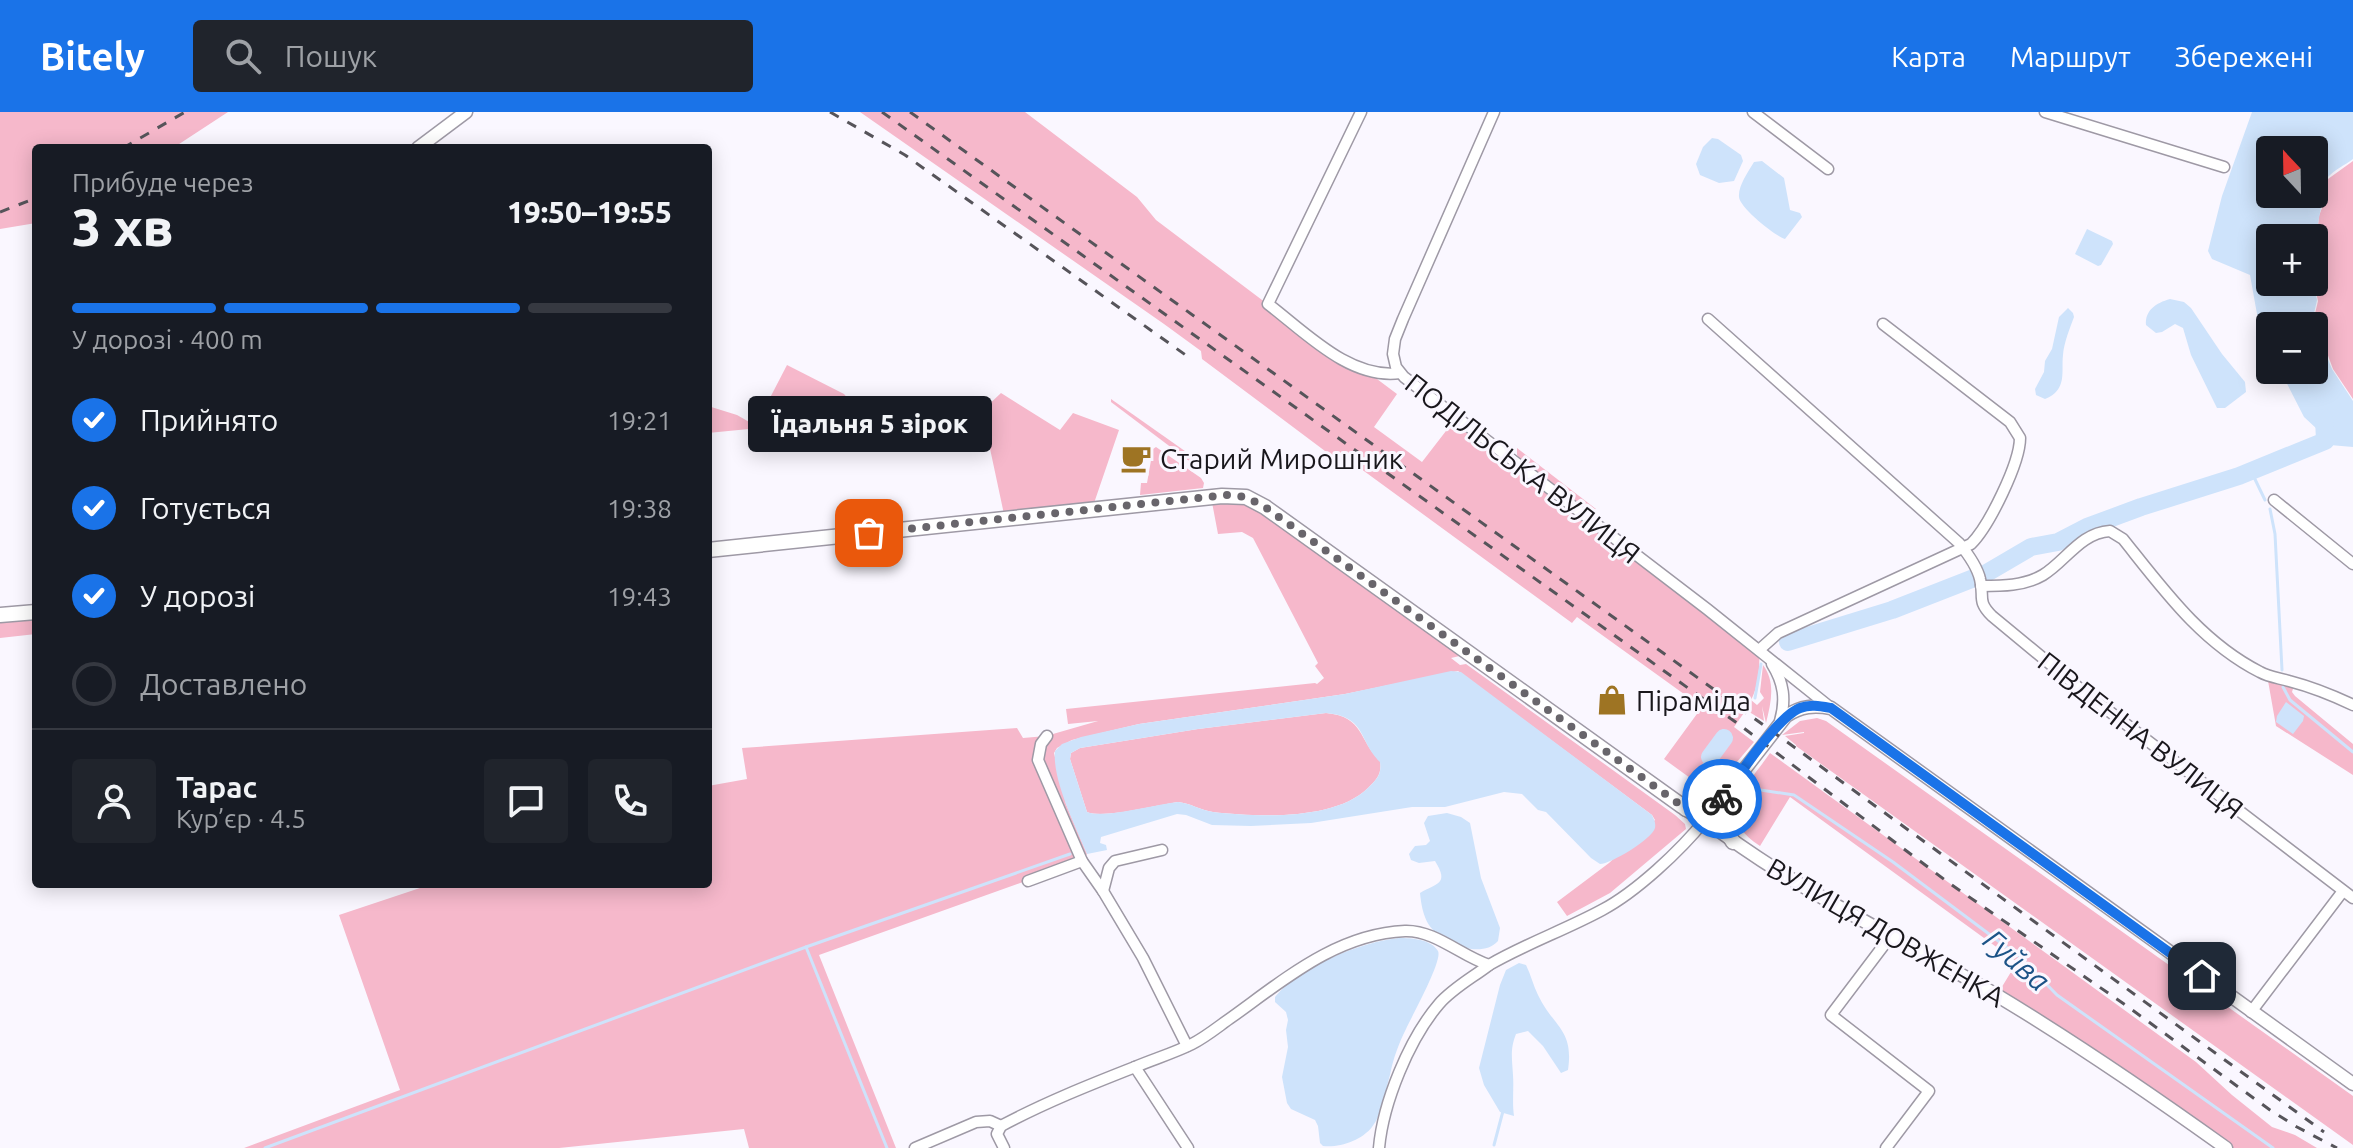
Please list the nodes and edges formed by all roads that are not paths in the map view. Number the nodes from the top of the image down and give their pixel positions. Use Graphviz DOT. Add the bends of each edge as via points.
graph roads {
  1 [pos="466,112"];
  2 [pos="1361,112"];
  3 [pos="1494,112"];
  4 [pos="1753,112"];
  5 [pos="2045,112"];
  6 [pos="423,144"];
  7 [pos="2224,167"];
  8 [pos="1828,169"];
  9 [pos="1708,319"];
  10 [pos="1883,324"];
  11 [pos="1400,373"];
  12 [pos="2274,500"];
  13 [pos="1963,548"];
  14 [pos="712,550"];
  15 [pos="2353,564"];
  16 [pos="1981,586"];
  17 [pos="32,612"];
  18 [pos="0,615"];
  19 [pos="1763,653"];
  20 [pos="2353,705"];
  21 [pos="1831,708"];
  22 [pos="1779,724"];
  23 [pos="1047,736"];
  24 [pos="1726,793"];
  25 [pos="1686,809"];
  26 [pos="1705,820"];
  27 [pos="1733,842"];
  28 [pos="1162,850"];
  29 [pos="1082,861"];
  30 [pos="1028,881"];
  31 [pos="1103,891"];
  32 [pos="2343,891"];
  33 [pos="2353,898"];
  34 [pos="1890,937"];
  35 [pos="1489,965"];
  36 [pos="2251,1012"];
  37 [pos="1187,1046"];
  38 [pos="1135,1067"];
  39 [pos="2353,1084"];
  40 [pos="1001,1126"];
  41 [pos="915,1148"];
  42 [pos="1004,1148"];
  43 [pos="1188,1148"];
  44 [pos="1379,1148"];
  45 [pos="1886,1148"];
  46 [pos="2226,1148"];
  1 -- 6 [label="street"];
  2 -- 11 [label="street" via="1268,304 1345,361 1375,373"];
  3 -- 11 [label="street, ПОДІЛЬСЬКА ВУЛИЦЯ" via="1395,339 1394,360"];
  4 -- 8 [label="street"];
  5 -- 7 [label="street"];
  9 -- 13 [label="street"];
  10 -- 13 [label="street" via="1997,411 2020,438 2018,456 1990,518"];
  11 -- 19 [label="street, ПОДІЛЬСЬКА ВУЛИЦЯ"];
  12 -- 15 [label="street"];
  13 -- 16 [label="street, ПІВДЕННА ВУЛИЦЯ"];
  13 -- 19 [label="street" via="1772,636"];
  14 -- 25 [label="main road, ВУЛИЦЯ ДОВЖЕНКА" via="1246,497"];
  16 -- 20 [label="street" via="2038,578 2083,541 2115,532 2181,612 2223,647 2267,675"];
  16 -- 32 [label="street, ПІВДЕННА ВУЛИЦЯ" via="1981,601 1992,616"];
  17 -- 18 [label="main road"];
  19 -- 21 [label="street, ПОДІЛЬСЬКА ВУЛИЦЯ"];
  19 -- 22 [label="street" via="1783,686"];
  21 -- 22 [label="street" via="1803,707"];
  21 -- 36 [label="street"];
  22 -- 24 [label="street"];
  23 -- 29 [label="street" via="1038,760"];
  24 -- 25 [label="main road"];
  24 -- 26 [label="street"];
  24 -- 27 [label="main road" via="1723,821"];
  25 -- 26 [label="main road, ВУЛИЦЯ ДОВЖЕНКА"];
  26 -- 27 [label="street, ВУЛИЦЯ ДОВЖЕНКА"];
  26 -- 35 [label="street" via="1624,897"];
  27 -- 34 [label="street, ВУЛИЦЯ ДОВЖЕНКА"];
  28 -- 31 [label="street" via="1115,861"];
  29 -- 30 [label="street"];
  29 -- 31 [label="street"];
  31 -- 37 [label="street"];
  32 -- 33 [label="street, ПІВДЕННА ВУЛИЦЯ"];
  32 -- 36 [label="street"];
  34 -- 45 [label="street" via="1831,1015 1929,1091"];
  34 -- 46 [label="street, ВУЛИЦЯ ДОВЖЕНКА" via="1997,995 2139,1085"];
  35 -- 37 [label="street" via="1425,933 1364,939 1306,963"];
  35 -- 44 [label="street" via="1446,997 1424,1027 1404,1063"];
  36 -- 39 [label="street"];
  37 -- 38 [label="street"];
  38 -- 40 [label="street"];
  38 -- 43 [label="street"];
  40 -- 41 [label="street" via="976,1122"];
  40 -- 42 [label="street" via="997,1134"];
}
